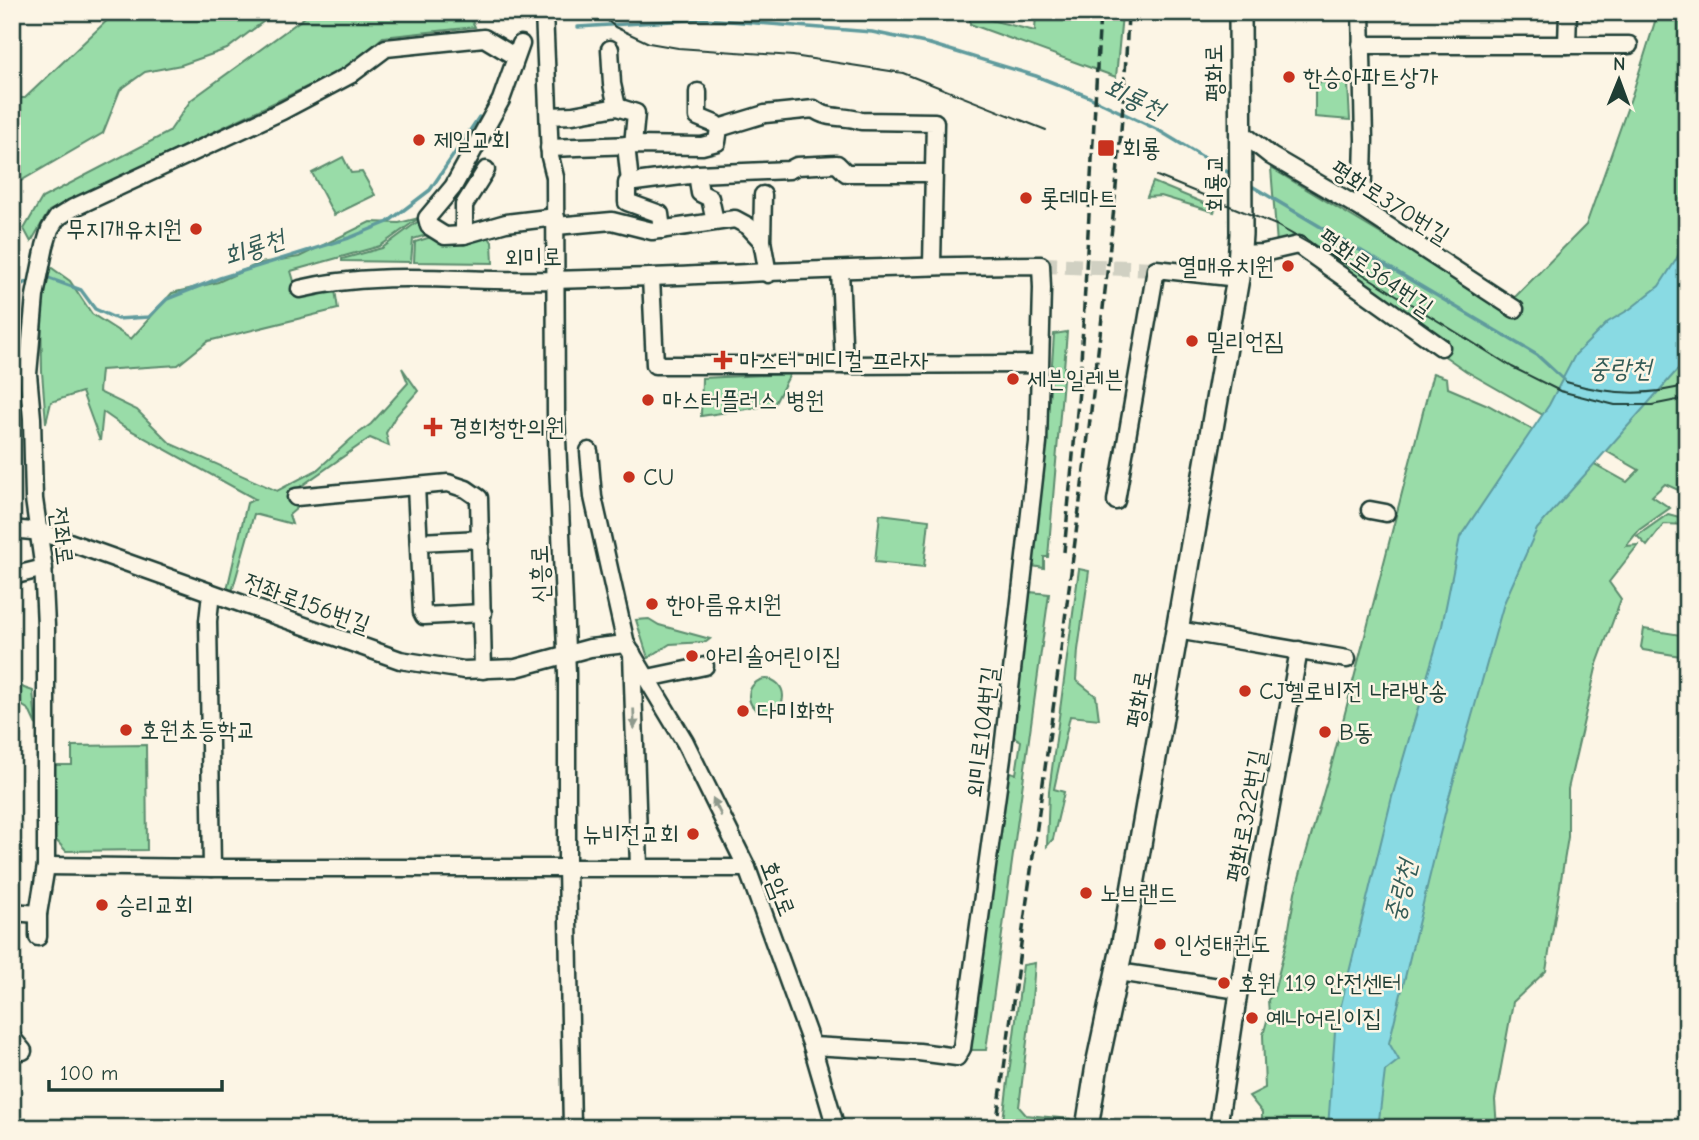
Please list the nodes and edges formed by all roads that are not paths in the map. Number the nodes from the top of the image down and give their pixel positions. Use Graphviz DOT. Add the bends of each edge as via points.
graph roads {
  1 [pos="1240,12"];
  2 [pos="1361,12"];
  3 [pos="1568,12"];
  4 [pos="544,16"];
  5 [pos="1361,45"];
  6 [pos="1567,45"];
  7 [pos="1629,45"];
  8 [pos="610,49"];
  9 [pos="698,92"];
  10 [pos="617,107"];
  11 [pos="549,116"];
  12 [pos="719,128"];
  13 [pos="1242,133"];
  14 [pos="629,145"];
  15 [pos="549,148"];
  16 [pos="486,170"];
  17 [pos="933,173"];
  18 [pos="696,174"];
  19 [pos="629,182"];
  20 [pos="763,195"];
  21 [pos="1362,209"];
  22 [pos="556,221"];
  23 [pos="715,221"];
  24 [pos="662,230"];
  25 [pos="464,235"];
  26 [pos="762,241"];
  27 [pos="1240,244"];
  28 [pos="932,265"];
  29 [pos="1041,265"];
  30 [pos="840,270"];
  31 [pos="768,274"];
  32 [pos="651,277"];
  33 [pos="1238,278"];
  34 [pos="555,280"];
  35 [pos="300,289"];
  36 [pos="1515,309"];
  37 [pos="1441,346"];
  38 [pos="1039,364"];
  39 [pos="844,365"];
  40 [pos="589,451"];
  41 [pos="416,486"];
  42 [pos="296,497"];
  43 [pos="1116,501"];
  44 [pos="12,528"];
  45 [pos="41,532"];
  46 [pos="481,539"];
  47 [pos="419,542"];
  48 [pos="44,568"];
  49 [pos="12,576"];
  50 [pos="211,593"];
  51 [pos="483,613"];
  52 [pos="1178,630"];
  53 [pos="629,647"];
  54 [pos="1298,650"];
  55 [pos="565,654"];
  56 [pos="1347,659"];
  57 [pos="705,666"];
  58 [pos="484,670"];
  59 [pos="648,678"];
  60 [pos="46,866"];
  61 [pos="567,867"];
  62 [pos="639,867"];
  63 [pos="747,868"];
  64 [pos="212,869"];
  65 [pos="12,912"];
  66 [pos="38,914"];
  67 [pos="38,937"];
  68 [pos="1118,972"];
  69 [pos="1239,990"];
  70 [pos="12,1038"];
  71 [pos="812,1046"];
  72 [pos="23,1051"];
  73 [pos="572,1128"];
  74 [pos="836,1128"];
  75 [pos="1087,1128"];
  76 [pos="1219,1128"];
  1 -- 13 [label="main road, 평화로"];
  2 -- 5 [label="street"];
  3 -- 6 [label="street"];
  4 -- 11 [label="street, 신흥로"];
  5 -- 6 [label="street"];
  5 -- 21 [label="street"];
  6 -- 7 [label="street"];
  8 -- 10 [label="street"];
  9 -- 12 [label="street" via="698,117"];
  10 -- 11 [label="street"];
  10 -- 14 [label="street" via="636,113"];
  11 -- 15 [label="street, 신흥로"];
  12 -- 14 [label="street" via="717,142 702,146"];
  12 -- 17 [label="street" via="765,114 814,110 822,116 861,121 935,122"];
  13 -- 21 [label="street, 평화로370번길" via="1271,156"];
  13 -- 27 [label="main road, 회룡교"];
  14 -- 15 [label="street"];
  14 -- 19 [label="street"];
  15 -- 22 [label="street, 신흥로"];
  16 -- 25 [label="street" via="464,205"];
  17 -- 18 [label="street" via="846,173 837,164"];
  17 -- 28 [label="street"];
  18 -- 19 [label="street"];
  18 -- 23 [label="street"];
  19 -- 24 [label="street" via="627,202 660,214"];
  20 -- 26 [label="street"];
  21 -- 36 [label="street, 평화로370번길"];
  22 -- 24 [label="street" via="612,221"];
  22 -- 25 [label="street" via="506,223"];
  22 -- 34 [label="street, 신흥로"];
  23 -- 24 [label="street"];
  23 -- 26 [label="street" via="735,219"];
  25 -- 45 [label="street, 전좌로" via="445,236 429,226 427,218 453,187 501,100 515,48 484,38 386,48 350,75 282,111 57,218 50,229 35,296 27,374 34,499"];
  26 -- 31 [label="street"];
  27 -- 33 [label="main road, 평화로"];
  27 -- 37 [label="street, 평화로364번길" via="1263,253 1298,245"];
  28 -- 29 [label="street, 외미로"];
  28 -- 30 [label="street, 외미로"];
  29 -- 38 [label="street, 외미로104번길"];
  30 -- 31 [label="street, 외미로"];
  30 -- 39 [label="street"];
  31 -- 32 [label="street, 외미로"];
  32 -- 34 [label="street, 외미로"];
  32 -- 39 [label="street" via="656,365"];
  33 -- 43 [label="street" via="1156,270"];
  33 -- 52 [label="main road, 평화로"];
  34 -- 35 [label="street, 외미로" via="348,279"];
  34 -- 55 [label="street, 신흥로"];
  38 -- 39 [label="street"];
  38 -- 71 [label="street, 외미로104번길" via="1038,443 1002,758 962,1048 957,1057"];
  40 -- 53 [label="street, 호암로" via="593,497"];
  41 -- 42 [label="street"];
  41 -- 46 [label="street" via="448,483 479,498"];
  41 -- 47 [label="street"];
  44 -- 45 [label="street, 전좌로156번길"];
  45 -- 48 [label="street, 전좌로"];
  45 -- 50 [label="street, 전좌로156번길"];
  46 -- 47 [label="street"];
  46 -- 51 [label="street"];
  47 -- 51 [label="street" via="424,616"];
  48 -- 49 [label="street"];
  48 -- 60 [label="street, 전좌로"];
  50 -- 58 [label="street, 전좌로156번길" via="400,660"];
  50 -- 64 [label="street"];
  51 -- 58 [label="street"];
  52 -- 54 [label="street"];
  52 -- 68 [label="main road, 평화로"];
  53 -- 55 [label="street, 전좌로156번길"];
  53 -- 59 [label="street, 호암로"];
  53 -- 62 [label="street, one-way"];
  54 -- 56 [label="street"];
  54 -- 69 [label="street, 평화로322번길"];
  55 -- 58 [label="street, 전좌로156번길" via="516,668"];
  55 -- 61 [label="street, 신흥로"];
  57 -- 59 [label="street"];
  63 -- 59 [label="street, 호암로, one-way"];
  60 -- 64 [label="street"];
  60 -- 66 [label="street, 전좌로"];
  61 -- 62 [label="street"];
  61 -- 64 [label="street"];
  61 -- 73 [label="street, 신흥로"];
  62 -- 63 [label="street"];
  63 -- 71 [label="street, 호암로"];
  65 -- 66 [label="street"];
  66 -- 67 [label="street, 전좌로"];
  68 -- 69 [label="street"];
  68 -- 75 [label="main road, 평화로"];
  69 -- 76 [label="street, 평화로322번길"];
  70 -- 72 [label="street"];
  71 -- 74 [label="street, 호암로"];
}
